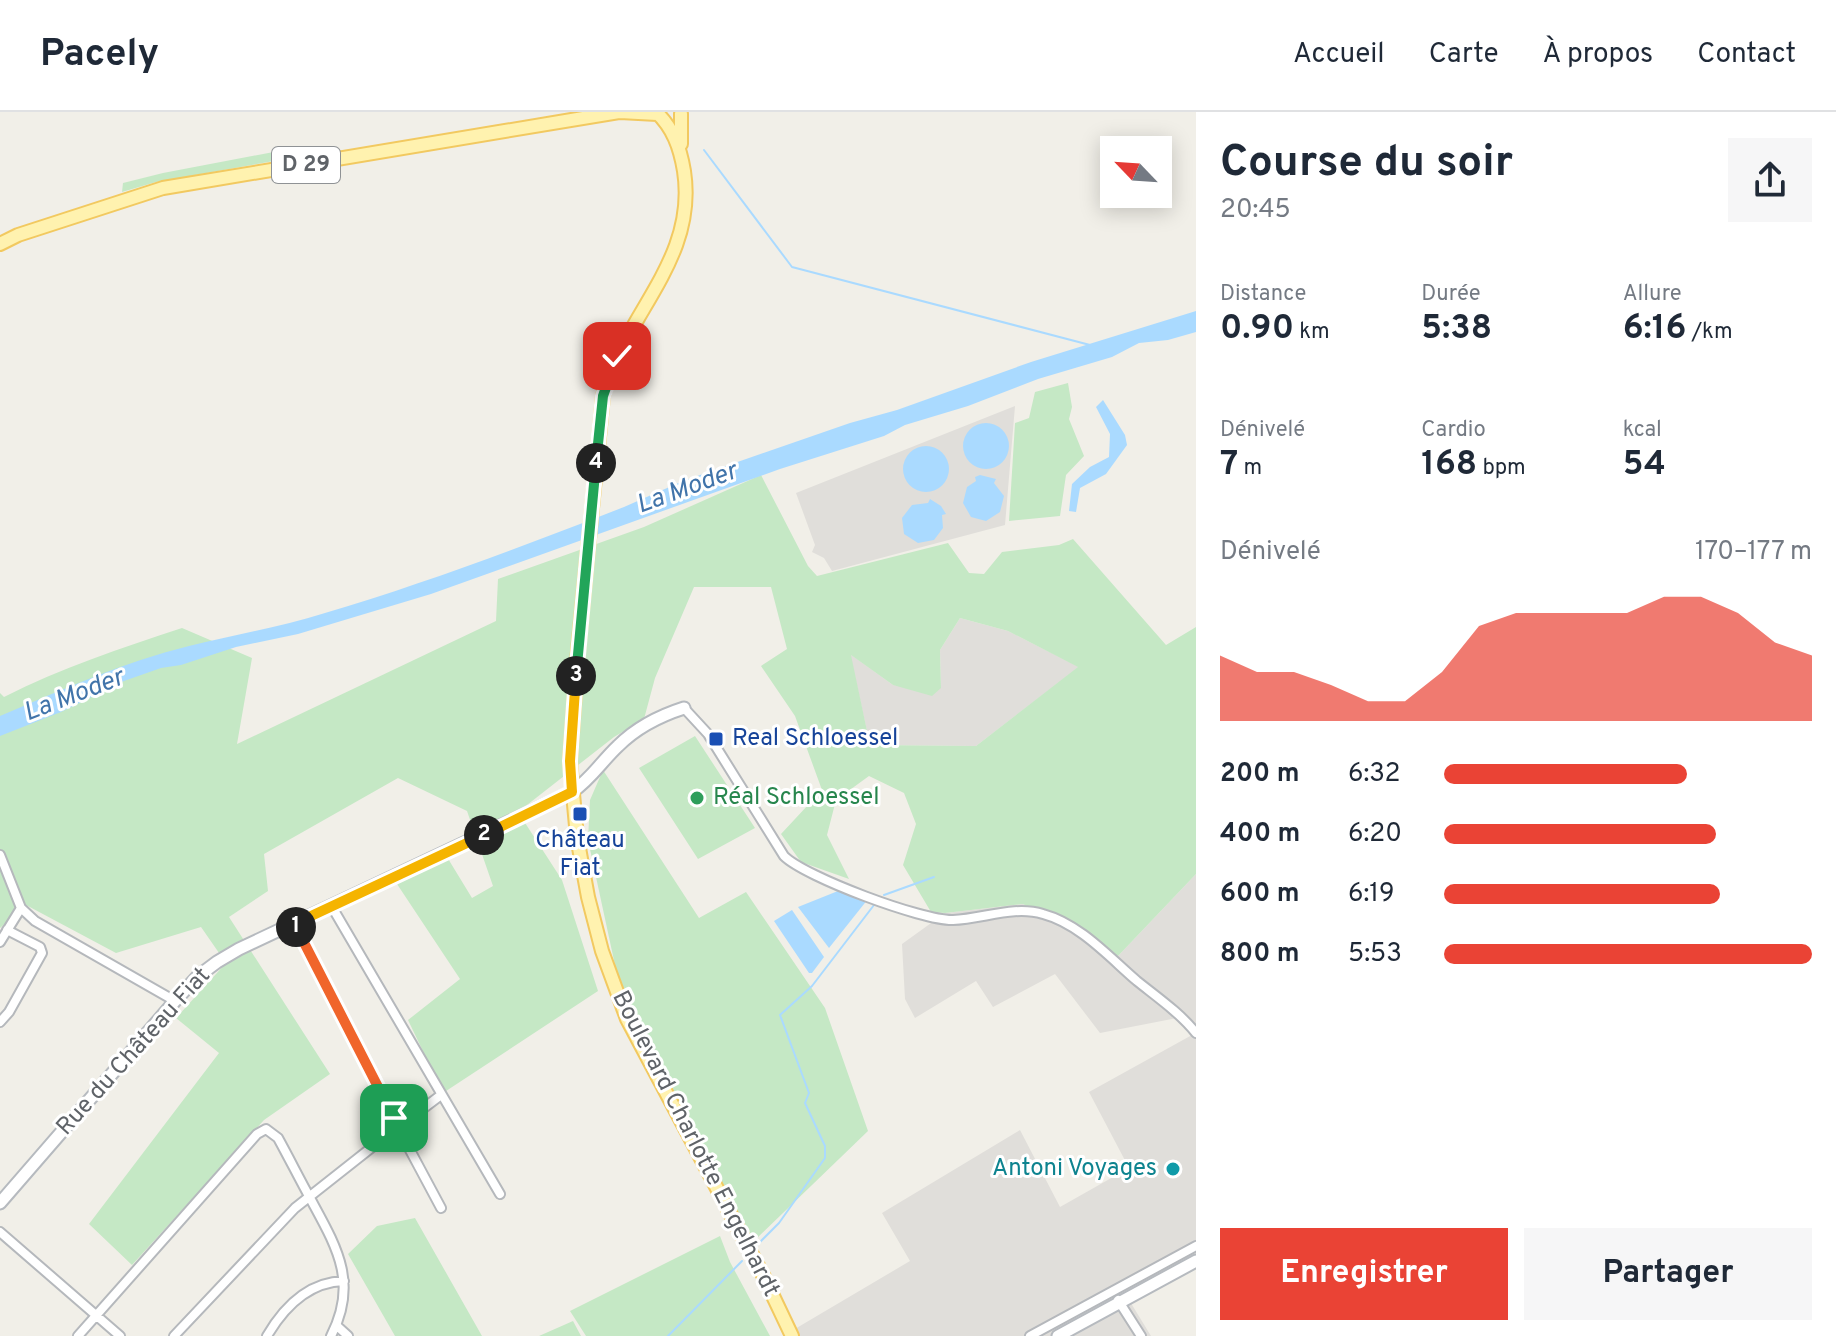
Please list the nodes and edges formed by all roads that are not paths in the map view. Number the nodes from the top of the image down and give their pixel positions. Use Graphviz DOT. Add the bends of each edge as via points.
graph roads {
  1 [pos="620,112"];
  2 [pos="682,113"];
  3 [pos="659,115"];
  4 [pos="681,156"];
  5 [pos="0,244"];
  6 [pos="684,708"];
  7 [pos="572,792"];
  8 [pos="0,855"];
  9 [pos="332,907"];
  10 [pos="21,908"];
  11 [pos="294,924"];
  12 [pos="7,930"];
  13 [pos="0,942"];
  14 [pos="175,1001"];
  15 [pos="0,1022"];
  16 [pos="1196,1033"];
  17 [pos="441,1095"];
  18 [pos="394,1118"];
  19 [pos="408,1120"];
  20 [pos="390,1133"];
  21 [pos="403,1137"];
  22 [pos="500,1194"];
  23 [pos="308,1196"];
  24 [pos="0,1203"];
  25 [pos="441,1208"];
  26 [pos="0,1232"];
  27 [pos="1196,1246"];
  28 [pos="1196,1261"];
  29 [pos="344,1281"];
  30 [pos="1116,1297"];
  31 [pos="1106,1309"];
  32 [pos="96,1316"];
  33 [pos="337,1326"];
  34 [pos="78,1336"];
  35 [pos="120,1336"];
  36 [pos="174,1336"];
  37 [pos="267,1336"];
  38 [pos="331,1336"];
  39 [pos="348,1336"];
  40 [pos="792,1336"];
  41 [pos="1030,1336"];
  42 [pos="1058,1336"];
  43 [pos="1064,1336"];
  44 [pos="1141,1336"];
  1 -- 3 [label="main road, D 29"];
  1 -- 5 [label="main road, D 29" via="163,188"];
  2 -- 3 [label="main road"];
  2 -- 4 [label="main road, Boulevard Charlotte Engelhardt"];
  3 -- 4 [label="main road, Boulevard Charlotte Engelhardt"];
  4 -- 7 [label="main road, Boulevard Charlotte Engelhardt" via="687,197 682,233 617,356 601,411 567,737"];
  6 -- 7 [label="street, Rue du Château Fiat" via="644,725"];
  6 -- 16 [label="street, Rue du Château Fiat" via="708,734 784,856 801,869 949,920 1026,911 1055,918 1099,948"];
  7 -- 9 [label="street, Rue du Château Fiat"];
  7 -- 40 [label="main road, Boulevard Charlotte Engelhardt" via="588,897 614,987"];
  8 -- 10 [label="street"];
  9 -- 11 [label="street, Rue du Château Fiat"];
  9 -- 17 [label="street"];
  10 -- 12 [label="street"];
  10 -- 14 [label="street"];
  11 -- 14 [label="street, Rue du Château Fiat" via="217,962"];
  11 -- 18 [label="street"];
  12 -- 13 [label="street"];
  12 -- 15 [label="street" via="42,953"];
  14 -- 24 [label="street, Rue du Château Fiat"];
  17 -- 19 [label="street"];
  17 -- 22 [label="street"];
  18 -- 19 [label="street"];
  18 -- 20 [label="street"];
  19 -- 21 [label="street" via="410,1130"];
  20 -- 21 [label="street"];
  20 -- 23 [label="street"];
  21 -- 25 [label="street"];
  23 -- 29 [label="street" via="336,1244"];
  23 -- 32 [label="street" via="276,1136 260,1131"];
  23 -- 36 [label="street"];
  26 -- 32 [label="street"];
  27 -- 30 [label="street"];
  28 -- 30 [label="street"];
  29 -- 33 [label="street"];
  29 -- 37 [label="street" via="307,1291"];
  30 -- 31 [label="street"];
  30 -- 41 [label="street"];
  30 -- 44 [label="street"];
  31 -- 42 [label="street"];
  31 -- 43 [label="street"];
  32 -- 34 [label="street"];
  32 -- 35 [label="street"];
  33 -- 38 [label="street"];
  33 -- 39 [label="street"];
}
